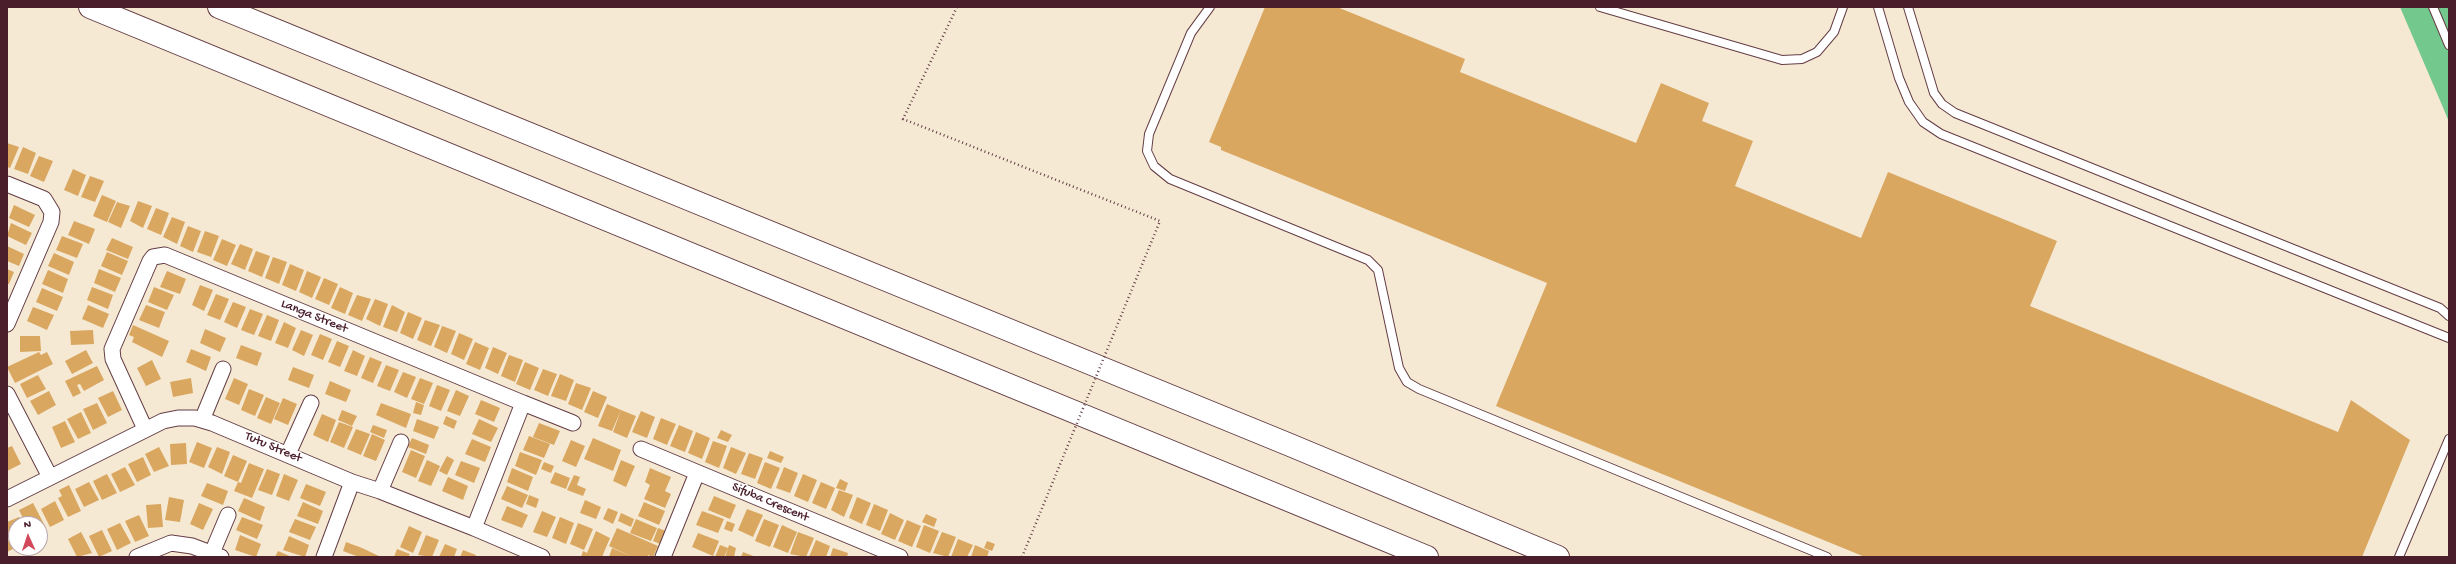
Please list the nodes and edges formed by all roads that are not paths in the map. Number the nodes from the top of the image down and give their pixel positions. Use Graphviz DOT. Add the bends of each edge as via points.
graph roads {
  1 [pos="90,7"];
  2 [pos="218,7"];
  3 [pos="1210,7"];
  4 [pos="1600,7"];
  5 [pos="1843,7"];
  6 [pos="1878,7"];
  7 [pos="1908,7"];
  8 [pos="2433,7"];
  9 [pos="2449,45"];
  10 [pos="7,184"];
  11 [pos="2449,316"];
  12 [pos="7,324"];
  13 [pos="2449,338"];
  14 [pos="223,369"];
  15 [pos="7,394"];
  16 [pos="311,403"];
  17 [pos="523,403"];
  18 [pos="202,420"];
  19 [pos="573,423"];
  20 [pos="145,429"];
  21 [pos="2449,439"];
  22 [pos="401,442"];
  23 [pos="641,449"];
  24 [pos="288,454"];
  25 [pos="697,473"];
  26 [pos="50,477"];
  27 [pos="352,482"];
  28 [pos="380,491"];
  29 [pos="7,499"];
  30 [pos="228,515"];
  31 [pos="474,528"];
  32 [pos="216,555"];
  33 [pos="136,557"];
  34 [pos="324,557"];
  35 [pos="542,557"];
  36 [pos="663,557"];
  37 [pos="900,557"];
  38 [pos="1427,557"];
  39 [pos="1558,557"];
  40 [pos="1827,557"];
  41 [pos="2399,557"];
  1 -- 38 [label="highway"];
  2 -- 39 [label="highway"];
  3 -- 40 [label="lane" via="1191,33 1149,134 1147,151 1154,166 1170,179 1368,260 1378,270 1399,368 1407,382 1419,389"];
  4 -- 5 [label="lane" via="1782,60 1802,59 1817,52 1834,32"];
  6 -- 13 [label="lane" via="1899,78 1909,102 1923,122 1941,134"];
  7 -- 11 [label="lane" via="1934,93 1942,104 1955,113 2440,308"];
  8 -- 9 [label="lane"];
  10 -- 12 [label="street" via="44,199 52,212 51,222"];
  14 -- 18 [label="street"];
  15 -- 26 [label="street"];
  16 -- 24 [label="street"];
  17 -- 19 [label="street"];
  17 -- 20 [label="street, Langa Street" via="165,255 159,255 150,261 112,349 113,359"];
  17 -- 31 [label="street"];
  18 -- 20 [label="street, Tutu Street" via="178,418"];
  18 -- 24 [label="street, Tutu Street"];
  20 -- 26 [label="street, Tutu Street"];
  21 -- 41 [label="lane"];
  22 -- 28 [label="street"];
  23 -- 25 [label="street, Sifuba Crescent"];
  24 -- 27 [label="street, Tutu Street"];
  25 -- 36 [label="street"];
  25 -- 37 [label="street, Sifuba Crescent"];
  26 -- 29 [label="street, Tutu Street"];
  27 -- 28 [label="street, Tutu Street"];
  27 -- 34 [label="street"];
  28 -- 31 [label="street, Tutu Street"];
  30 -- 32 [label="street"];
  31 -- 35 [label="street, Tutu Street"];
  32 -- 33 [label="street" via="192,546 171,543"];
}
